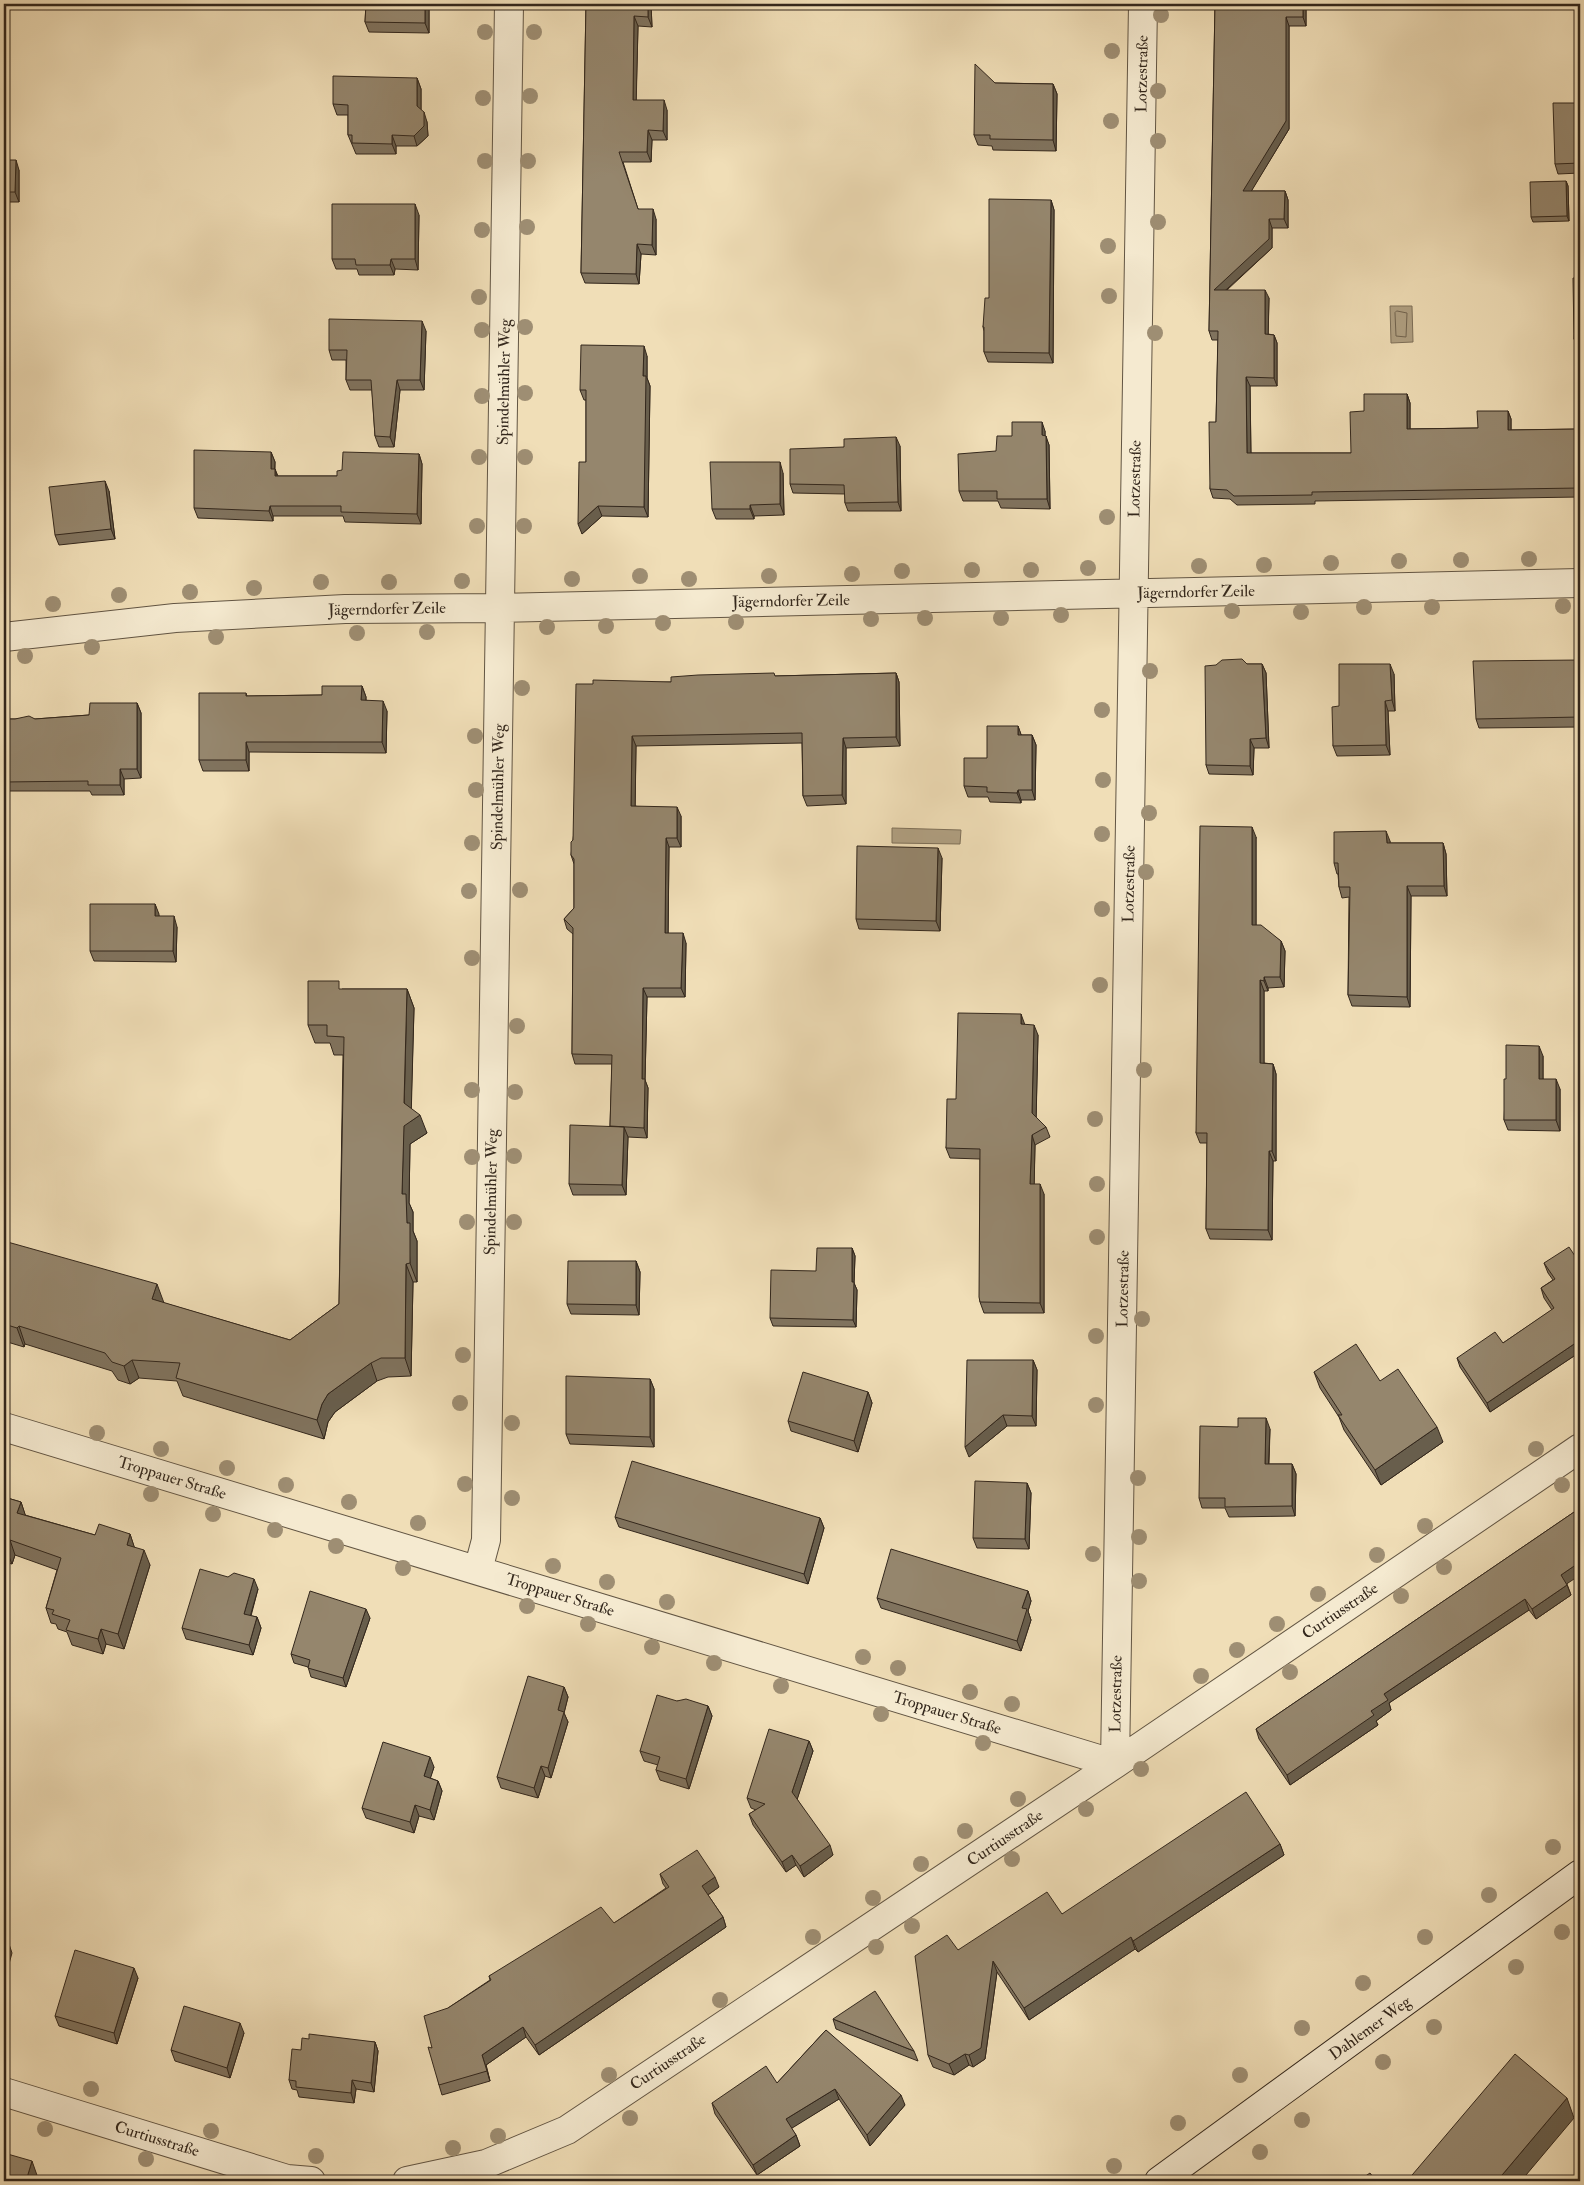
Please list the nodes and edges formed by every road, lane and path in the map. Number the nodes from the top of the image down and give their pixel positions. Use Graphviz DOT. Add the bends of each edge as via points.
graph roads {
  1 [pos="509,4"];
  2 [pos="1143,4"];
  3 [pos="1580,583"];
  4 [pos="1134,593"];
  5 [pos="500,608"];
  6 [pos="4,637"];
  7 [pos="4,1427"];
  8 [pos="1580,1448"];
  9 [pos="478,1570"];
  10 [pos="1115,1764"];
  11 [pos="1580,1874"];
  12 [pos="4,2092"];
  13 [pos="312,2181"];
  14 [pos="407,2181"];
  15 [pos="1159,2181"];
  1 -- 5 [label="street, Spindelmühler Weg"];
  2 -- 4 [label="street, Lotzestraße"];
  3 -- 4 [label="street, Jägerndorfer Zeile"];
  4 -- 5 [label="street, Jägerndorfer Zeile"];
  4 -- 10 [label="street, Lotzestraße"];
  5 -- 6 [label="street, Jägerndorfer Zeile" via="345,609 175,618"];
  5 -- 9 [label="street, Spindelmühler Weg" via="486,1540"];
  7 -- 9 [label="street, Troppauer Straße"];
  8 -- 10 [label="street, Curtiusstraße"];
  9 -- 10 [label="street, Troppauer Straße"];
  10 -- 14 [label="street, Curtiusstraße" via="566,2130 486,2164"];
  11 -- 15 [label="street, Dahlemer Weg"];
  12 -- 13 [label="street, Curtiusstraße" via="287,2179"];
}
